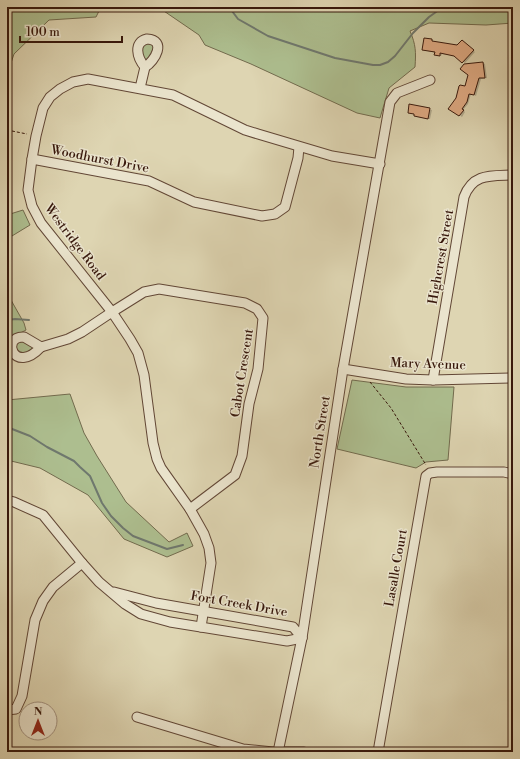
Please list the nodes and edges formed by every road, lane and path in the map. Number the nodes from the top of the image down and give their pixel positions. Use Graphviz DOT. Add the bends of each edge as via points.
graph roads {
  1 [pos="145,67"];
  2 [pos="430,80"];
  3 [pos="140,88"];
  4 [pos="7,130"];
  5 [pos="36,136"];
  6 [pos="299,147"];
  7 [pos="32,159"];
  8 [pos="380,164"];
  9 [pos="513,175"];
  10 [pos="112,312"];
  11 [pos="41,347"];
  12 [pos="343,369"];
  13 [pos="362,372"];
  14 [pos="513,378"];
  15 [pos="433,380"];
  16 [pos="430,473"];
  17 [pos="513,474"];
  18 [pos="7,500"];
  19 [pos="190,508"];
  20 [pos="82,563"];
  21 [pos="111,591"];
  22 [pos="203,611"];
  23 [pos="200,627"];
  24 [pos="302,638"];
  25 [pos="7,710"];
  26 [pos="137,718"];
  27 [pos="273,752"];
  28 [pos="278,752"];
  29 [pos="285,752"];
  30 [pos="304,752"];
  31 [pos="378,752"];
  1 -- 3 [label="street"];
  2 -- 8 [label="street, North Street" via="397,93 390,102"];
  3 -- 5 [label="street, Westridge Road" via="88,79 73,82 50,97 43,108"];
  3 -- 6 [label="street, Westridge Road" via="173,95 245,130"];
  4 -- 5 [label="path"];
  5 -- 7 [label="street, Westridge Road"];
  6 -- 7 [label="street, Woodhurst Drive" via="284,206 275,214 262,216 194,202 149,181"];
  6 -- 8 [label="street, Westridge Road" via="332,156"];
  7 -- 10 [label="street, Westridge Road" via="28,190 36,215"];
  8 -- 12 [label="street, North Street"];
  9 -- 15 [label="street, Highcrest Street" via="485,176 472,184 464,197"];
  10 -- 11 [label="street, Cabot Crescent" via="68,339"];
  10 -- 19 [label="street, Westridge Road" via="138,352 142,363 157,458 171,484"];
  10 -- 19 [label="street, Cabot Crescent" via="144,292 159,289 245,303 257,309 263,318 258,369 249,404 242,456 235,475"];
  12 -- 13 [label="street, Mary Avenue"];
  12 -- 24 [label="street, North Street"];
  13 -- 15 [label="street, Mary Avenue" via="406,379"];
  13 -- 16 [label="path" via="392,408"];
  14 -- 15 [label="street, Mary Avenue"];
  16 -- 17 [label="street"];
  16 -- 31 [label="street, Lasalle Court" via="425,481"];
  18 -- 20 [label="street, Fort Creek Drive" via="42,515"];
  19 -- 22 [label="street, Westridge Road" via="204,534 211,563"];
  20 -- 21 [label="street, Fort Creek Drive"];
  20 -- 25 [label="street" via="53,587 43,601 35,620 22,696 16,709"];
  21 -- 22 [label="street, Fort Creek Drive" via="146,601"];
  21 -- 23 [label="street, Fort Creek Drive" via="141,614"];
  22 -- 23 [label="street, Westridge Road"];
  22 -- 24 [label="street, Fort Creek Drive" via="292,627"];
  23 -- 24 [label="street, Fort Creek Drive" via="287,641"];
  24 -- 28 [label="street, North Street"];
  26 -- 27 [label="street" via="243,750"];
  29 -- 30 [label="street"];
}
